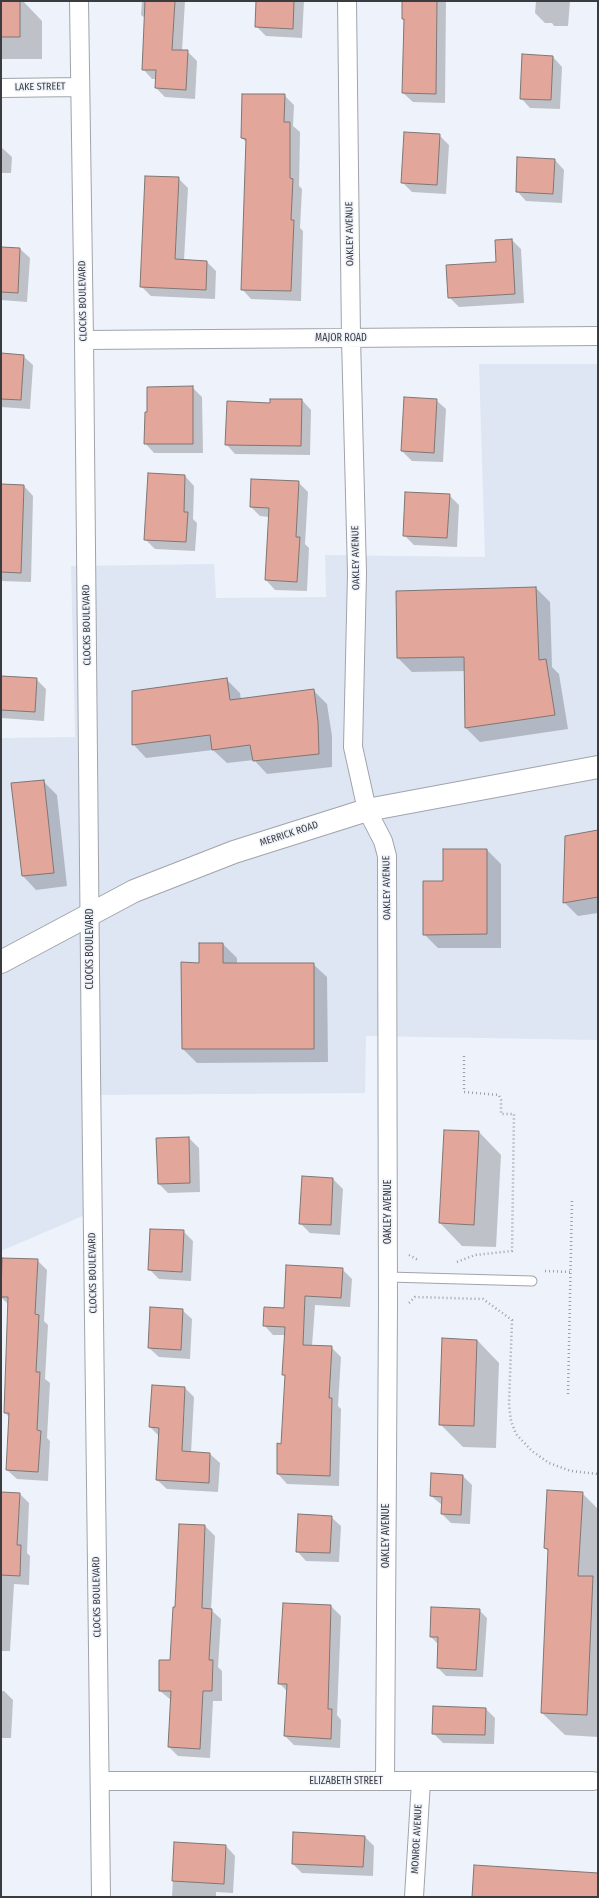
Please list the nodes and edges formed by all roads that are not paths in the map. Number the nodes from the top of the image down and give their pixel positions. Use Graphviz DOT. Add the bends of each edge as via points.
graph roads {
  1 [pos="79,1"];
  2 [pos="347,1"];
  3 [pos="80,87"];
  4 [pos="1,88"];
  5 [pos="598,336"];
  6 [pos="351,338"];
  7 [pos="84,340"];
  8 [pos="598,767"];
  9 [pos="367,810"];
  10 [pos="90,914"];
  11 [pos="1,962"];
  12 [pos="388,1277"];
  13 [pos="532,1281"];
  14 [pos="100,1781"];
  15 [pos="385,1781"];
  16 [pos="421,1781"];
  17 [pos="593,1781"];
  18 [pos="101,1897"];
  19 [pos="414,1897"];
  1 -- 3 [label="street, CLOCKS BOULEVARD"];
  2 -- 6 [label="street, OAKLEY AVENUE"];
  3 -- 4 [label="street, LAKE STREET"];
  3 -- 7 [label="street, CLOCKS BOULEVARD"];
  5 -- 6 [label="street, MAJOR ROAD"];
  6 -- 7 [label="street, MAJOR ROAD"];
  6 -- 9 [label="street, OAKLEY AVENUE" via="357,573 353,747"];
  7 -- 10 [label="street, CLOCKS BOULEVARD"];
  8 -- 9 [label="main road, MERRICK ROAD"];
  9 -- 10 [label="main road, MERRICK ROAD" via="234,852 134,891"];
  9 -- 12 [label="street, OAKLEY AVENUE" via="383,841 387,856"];
  10 -- 11 [label="main road, MERRICK ROAD"];
  10 -- 14 [label="street, CLOCKS BOULEVARD"];
  12 -- 13 [label="lane"];
  12 -- 15 [label="street, OAKLEY AVENUE"];
  14 -- 15 [label="street, ELIZABETH STREET"];
  14 -- 18 [label="street, CLOCKS BOULEVARD"];
  15 -- 16 [label="street, ELIZABETH STREET"];
  16 -- 17 [label="street, ELIZABETH STREET"];
  16 -- 19 [label="street, MONROE AVENUE"];
}
